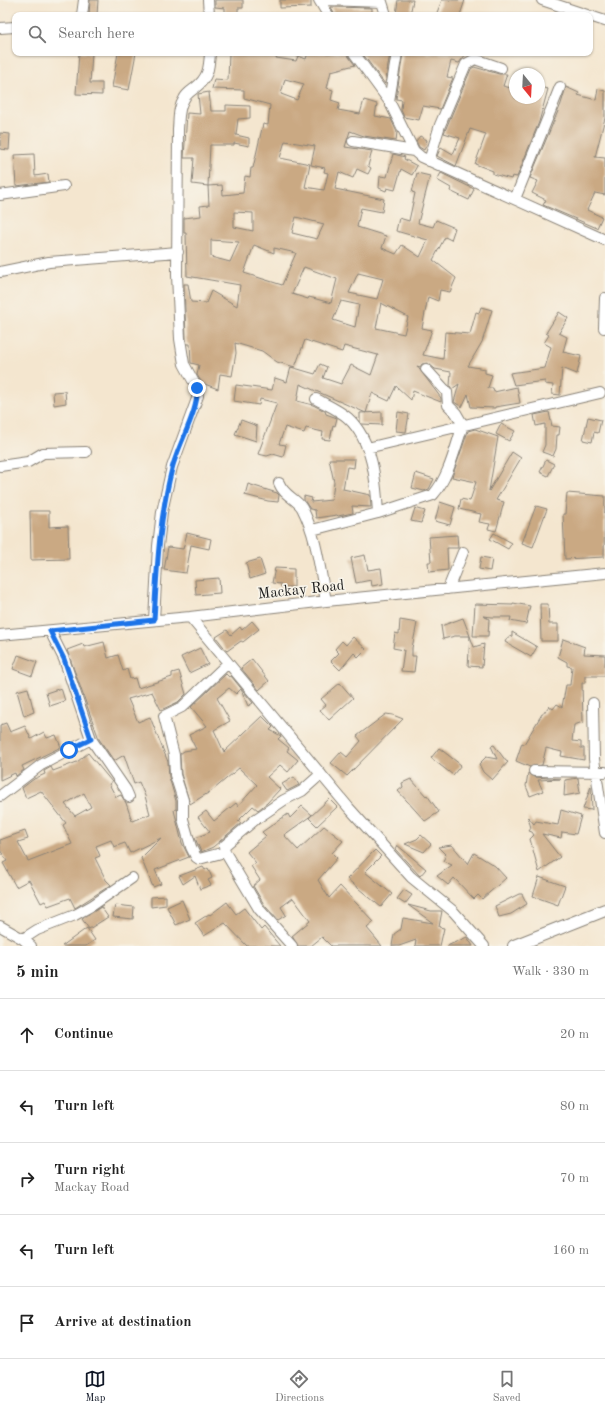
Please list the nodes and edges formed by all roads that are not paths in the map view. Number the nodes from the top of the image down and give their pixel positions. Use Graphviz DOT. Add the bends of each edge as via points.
graph roads {
  1 [pos="84,0"];
  2 [pos="208,0"];
  3 [pos="319,0"];
  4 [pos="325,0"];
  5 [pos="542,0"];
  6 [pos="368,1"];
  7 [pos="82,12"];
  8 [pos="209,12"];
  9 [pos="326,12"];
  10 [pos="385,12"];
  11 [pos="578,12"];
  12 [pos="593,17"];
  13 [pos="605,21"];
  14 [pos="12,27"];
  15 [pos="0,28"];
  16 [pos="210,56"];
  17 [pos="356,56"];
  18 [pos="396,56"];
  19 [pos="501,68"];
  20 [pos="560,87"];
  21 [pos="389,101"];
  22 [pos="353,141"];
  23 [pos="414,151"];
  24 [pos="429,161"];
  25 [pos="64,186"];
  26 [pos="0,195"];
  27 [pos="515,199"];
  28 [pos="605,240"];
  29 [pos="178,252"];
  30 [pos="0,272"];
  31 [pos="605,298"];
  32 [pos="604,328"];
  33 [pos="426,369"];
  34 [pos="600,393"];
  35 [pos="316,399"];
  36 [pos="463,425"];
  37 [pos="367,448"];
  38 [pos="86,452"];
  39 [pos="0,466"];
  40 [pos="280,484"];
  41 [pos="378,513"];
  42 [pos="312,530"];
  43 [pos="463,552"];
  44 [pos="605,573"];
  45 [pos="448,589"];
  46 [pos="326,601"];
  47 [pos="190,617"];
  48 [pos="154,620"];
  49 [pos="50,631"];
  50 [pos="0,635"];
  51 [pos="228,663"];
  52 [pos="593,703"];
  53 [pos="91,739"];
  54 [pos="534,771"];
  55 [pos="600,772"];
  56 [pos="321,774"];
  57 [pos="0,796"];
  58 [pos="129,797"];
  59 [pos="605,833"];
  60 [pos="225,852"];
  61 [pos="132,878"];
  62 [pos="605,910"];
  63 [pos="0,926"];
  64 [pos="27,943"];
  65 [pos="292,946"];
  66 [pos="484,946"];
  67 [pos="514,946"];
  1 -- 7 [label="street"];
  2 -- 8 [label="street"];
  3 -- 9 [label="street"];
  4 -- 6 [label="street"];
  5 -- 11 [label="street"];
  6 -- 10 [label="street" via="382,2"];
  12 -- 13 [label="street"];
  14 -- 15 [label="street"];
  16 -- 29 [label="street" via="204,81 184,98 180,107"];
  17 -- 21 [label="street"];
  18 -- 21 [label="street"];
  19 -- 24 [label="street" via="475,59 466,64 440,125"];
  20 -- 27 [label="street"];
  21 -- 23 [label="street"];
  22 -- 23 [label="street"];
  23 -- 24 [label="street"];
  24 -- 27 [label="street"];
  25 -- 26 [label="street"];
  27 -- 28 [label="street"];
  29 -- 30 [label="street" via="49,262"];
  29 -- 48 [label="street" via="182,354 198,396 172,467 162,512"];
  31 -- 32 [label="street"];
  33 -- 36 [label="street" via="447,392 448,405"];
  34 -- 36 [label="street"];
  35 -- 37 [label="street" via="349,419"];
  36 -- 37 [label="street"];
  36 -- 41 [label="street" via="439,488 433,495"];
  37 -- 41 [label="street" via="374,473"];
  38 -- 39 [label="street" via="43,453 28,462"];
  40 -- 42 [label="street" via="283,492 301,507"];
  41 -- 42 [label="street"];
  42 -- 46 [label="street"];
  43 -- 45 [label="street"];
  44 -- 45 [label="street, Mackay Road"];
  45 -- 46 [label="street, Mackay Road"];
  46 -- 47 [label="street, Mackay Road"];
  47 -- 48 [label="street, Mackay Road"];
  47 -- 51 [label="street"];
  48 -- 49 [label="street, Mackay Road"];
  49 -- 50 [label="street, Mackay Road"];
  49 -- 53 [label="street" via="64,659"];
  51 -- 56 [label="street"];
  51 -- 60 [label="street" via="182,707 164,716 174,755 175,775 183,800 183,819 196,857 199,859"];
  52 -- 55 [label="street"];
  53 -- 57 [label="street" via="41,765"];
  53 -- 58 [label="street"];
  54 -- 55 [label="street"];
  55 -- 59 [label="street"];
  56 -- 60 [label="street" via="302,792 267,811 233,837 224,846"];
  56 -- 66 [label="street" via="348,808 411,877 453,911"];
  60 -- 65 [label="street" via="259,909"];
  61 -- 64 [label="street" via="75,915 37,930"];
  62 -- 67 [label="street"];
  63 -- 64 [label="street"];
}
